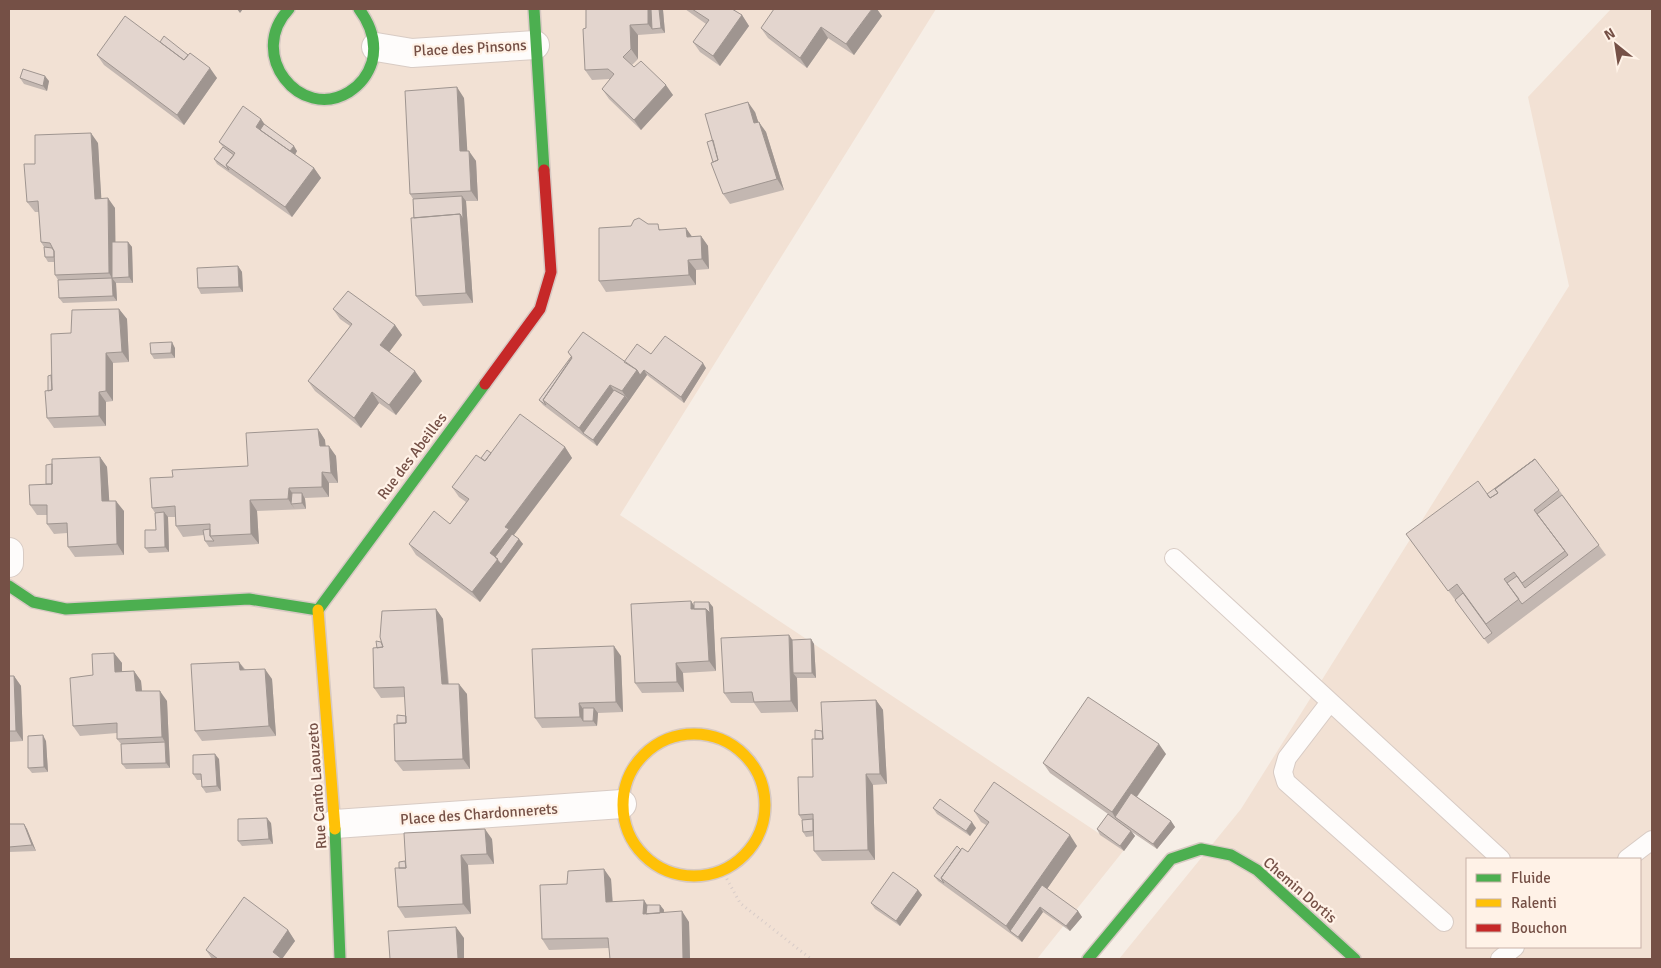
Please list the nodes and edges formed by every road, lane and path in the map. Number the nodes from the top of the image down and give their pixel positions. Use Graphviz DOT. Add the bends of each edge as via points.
graph roads {
  1 [pos="289,9"];
  2 [pos="359,9"];
  3 [pos="534,9"];
  4 [pos="535,45"];
  5 [pos="376,47"];
  6 [pos="9,552"];
  7 [pos="1174,558"];
  8 [pos="9,563"];
  9 [pos="9,586"];
  10 [pos="318,610"];
  11 [pos="1330,702"];
  12 [pos="622,804"];
  13 [pos="335,824"];
  14 [pos="1652,840"];
  15 [pos="1500,858"];
  16 [pos="1627,858"];
  17 [pos="722,870"];
  18 [pos="1444,922"];
  19 [pos="1514,948"];
  20 [pos="340,959"];
  21 [pos="811,959"];
  22 [pos="1088,959"];
  23 [pos="1356,959"];
  24 [pos="1500,959"];
  1 -- 5 [label="street" via="275,27 272,47 276,66 287,84 303,94 324,99 344,95 360,84 372,66"];
  2 -- 5 [label="street" via="372,27"];
  3 -- 4 [label="street, Rue des Abeilles"];
  4 -- 5 [label="street, Place des Pinsons" via="412,53"];
  4 -- 10 [label="street, Rue des Abeilles" via="551,272 540,309"];
  6 -- 8 [label="street"];
  7 -- 11 [label="lane"];
  9 -- 10 [label="street" via="32,602 66,610 249,599"];
  10 -- 13 [label="street, Rue Canto Laouzeto"];
  11 -- 15 [label="lane"];
  11 -- 18 [label="lane" via="1287,758 1283,772 1286,782"];
  12 -- 13 [label="street, Place des Chardonnerets"];
  12 -- 17 [label="street" via="627,832 643,855 667,871 695,876"];
  12 -- 17 [label="street" via="628,777 644,754 667,738 694,733 721,738 744,754 759,777 765,804 760,831 745,854"];
  13 -- 20 [label="street, Rue Canto Laouzeto"];
  14 -- 16 [label="lane"];
  17 -- 21 [label="path" via="740,903"];
  19 -- 24 [label="lane"];
  22 -- 23 [label="street, Chemin Dortis" via="1171,858 1201,849 1231,855 1257,870"];
}
